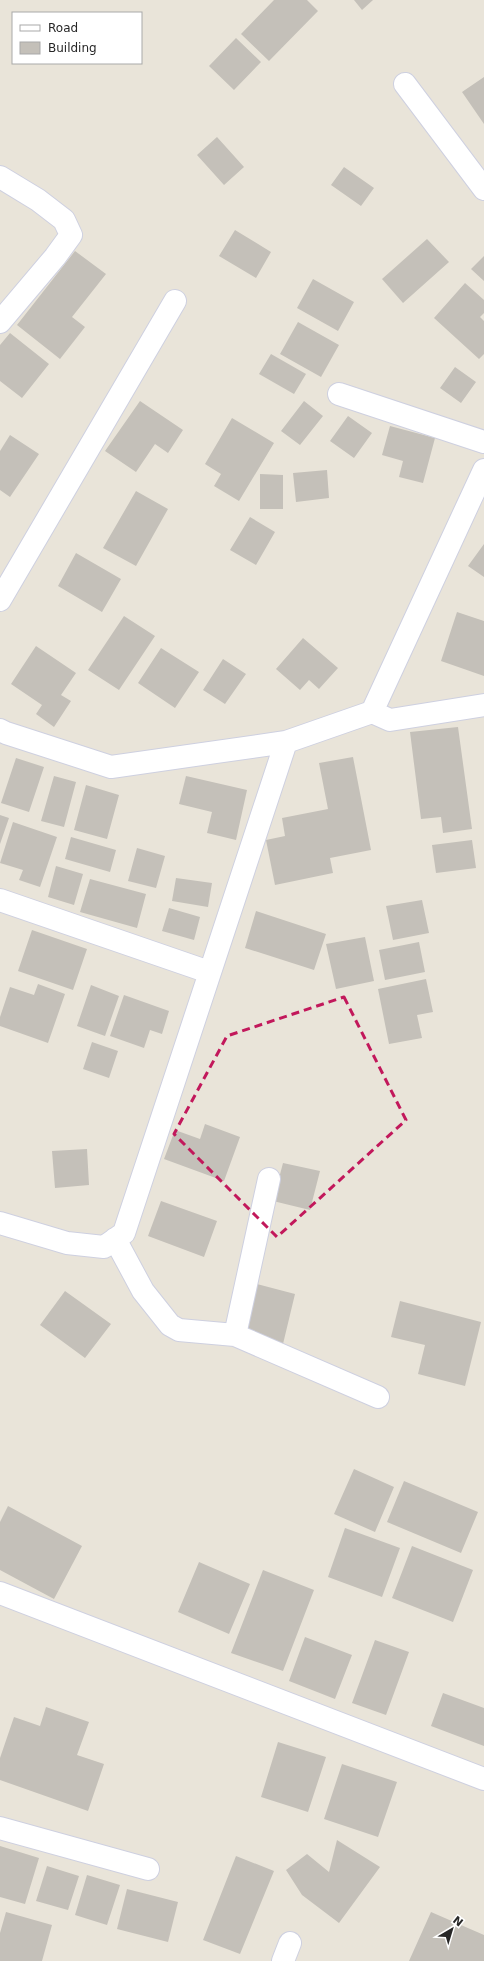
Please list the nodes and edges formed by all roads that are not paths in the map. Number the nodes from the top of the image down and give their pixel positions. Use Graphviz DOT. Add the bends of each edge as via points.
graph roads {
  1 [pos="405,84"];
  2 [pos="0,178"];
  3 [pos="484,189"];
  4 [pos="175,301"];
  5 [pos="0,322"];
  6 [pos="339,394"];
  7 [pos="484,442"];
  8 [pos="484,470"];
  9 [pos="0,600"];
  10 [pos="484,705"];
  11 [pos="372,712"];
  12 [pos="2,737"];
  13 [pos="286,742"];
  14 [pos="0,900"];
  15 [pos="210,972"];
  16 [pos="269,1179"];
  17 [pos="0,1223"];
  18 [pos="115,1239"];
  19 [pos="235,1335"];
  20 [pos="378,1397"];
  21 [pos="0,1593"];
  22 [pos="484,1779"];
  23 [pos="0,1828"];
  24 [pos="148,1869"];
  1 -- 3 [label="street"];
  2 -- 5 [label="street" via="38,200 64,220 71,235"];
  4 -- 9 [label="street"];
  6 -- 7 [label="street"];
  8 -- 11 [label="street"];
  10 -- 11 [label="street" via="390,720"];
  11 -- 13 [label="street"];
  12 -- 13 [label="street" via="111,767"];
  13 -- 15 [label="street"];
  14 -- 15 [label="street"];
  15 -- 18 [label="street" via="124,1233"];
  16 -- 19 [label="street"];
  17 -- 18 [label="street" via="67,1243 104,1247"];
  18 -- 19 [label="street" via="143,1291 170,1325 179,1330"];
  19 -- 20 [label="street"];
  21 -- 22 [label="street"];
  23 -- 24 [label="street"];
}
